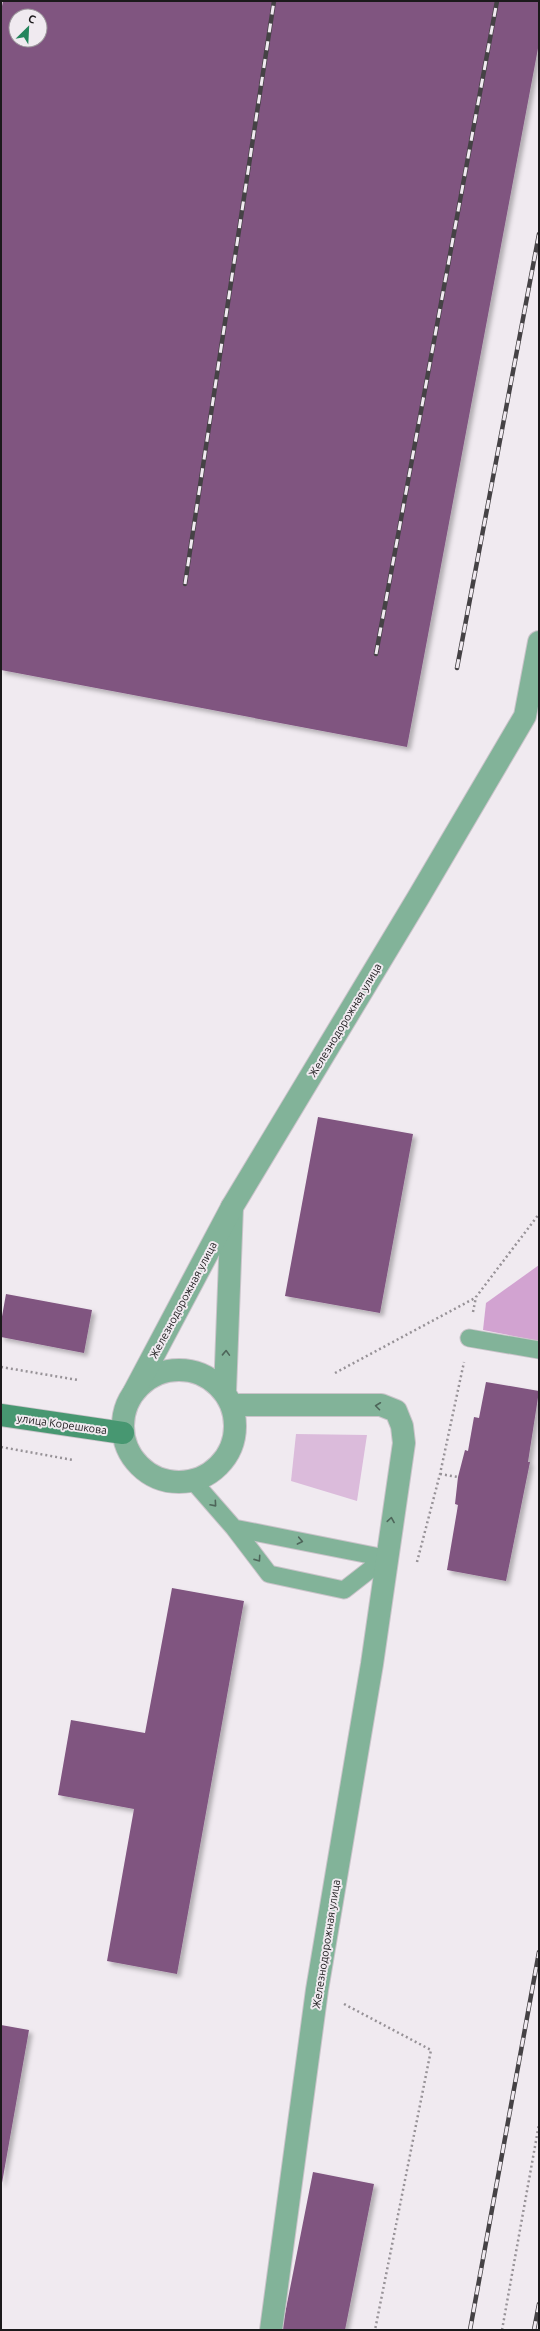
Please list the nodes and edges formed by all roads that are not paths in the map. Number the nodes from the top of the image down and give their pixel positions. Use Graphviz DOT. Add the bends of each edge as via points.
graph roads {
  1 [pos="539,642"];
  2 [pos="232,1207"];
  3 [pos="469,1338"];
  4 [pos="539,1350"];
  5 [pos="134,1392"];
  6 [pos="228,1398"];
  7 [pos="1,1415"];
  8 [pos="123,1433"];
  9 [pos="193,1481"];
  10 [pos="234,1528"];
  11 [pos="385,1558"];
  12 [pos="271,2330"];
  1 -- 2 [label="street, Железнодорожная улица" via="525,716"];
  2 -- 5 [label="street, Железнодорожная улица"];
  6 -- 2 [label="street, one-way"];
  3 -- 4 [label="lane"];
  5 -- 6 [label="street" via="144,1381 157,1374 171,1370 186,1370 200,1373 213,1381"];
  5 -- 8 [label="street" via="123,1418"];
  6 -- 9 [label="street" via="235,1420 235,1436 230,1451 220,1465 208,1475"];
  11 -- 6 [label="street, Железнодорожная улица, one-way" via="404,1443 402,1426 396,1411 381,1405"];
  7 -- 8 [label="main road, улица Корешкова"];
  8 -- 9 [label="street" via="127,1448 135,1462 147,1473 172,1482"];
  9 -- 10 [label="lane, one-way"];
  10 -- 11 [label="lane, one-way"];
  10 -- 11 [label="lane, one-way" via="269,1574 344,1590"];
  11 -- 12 [label="street, Железнодорожная улица" via="372,1664 318,1990"];
}
